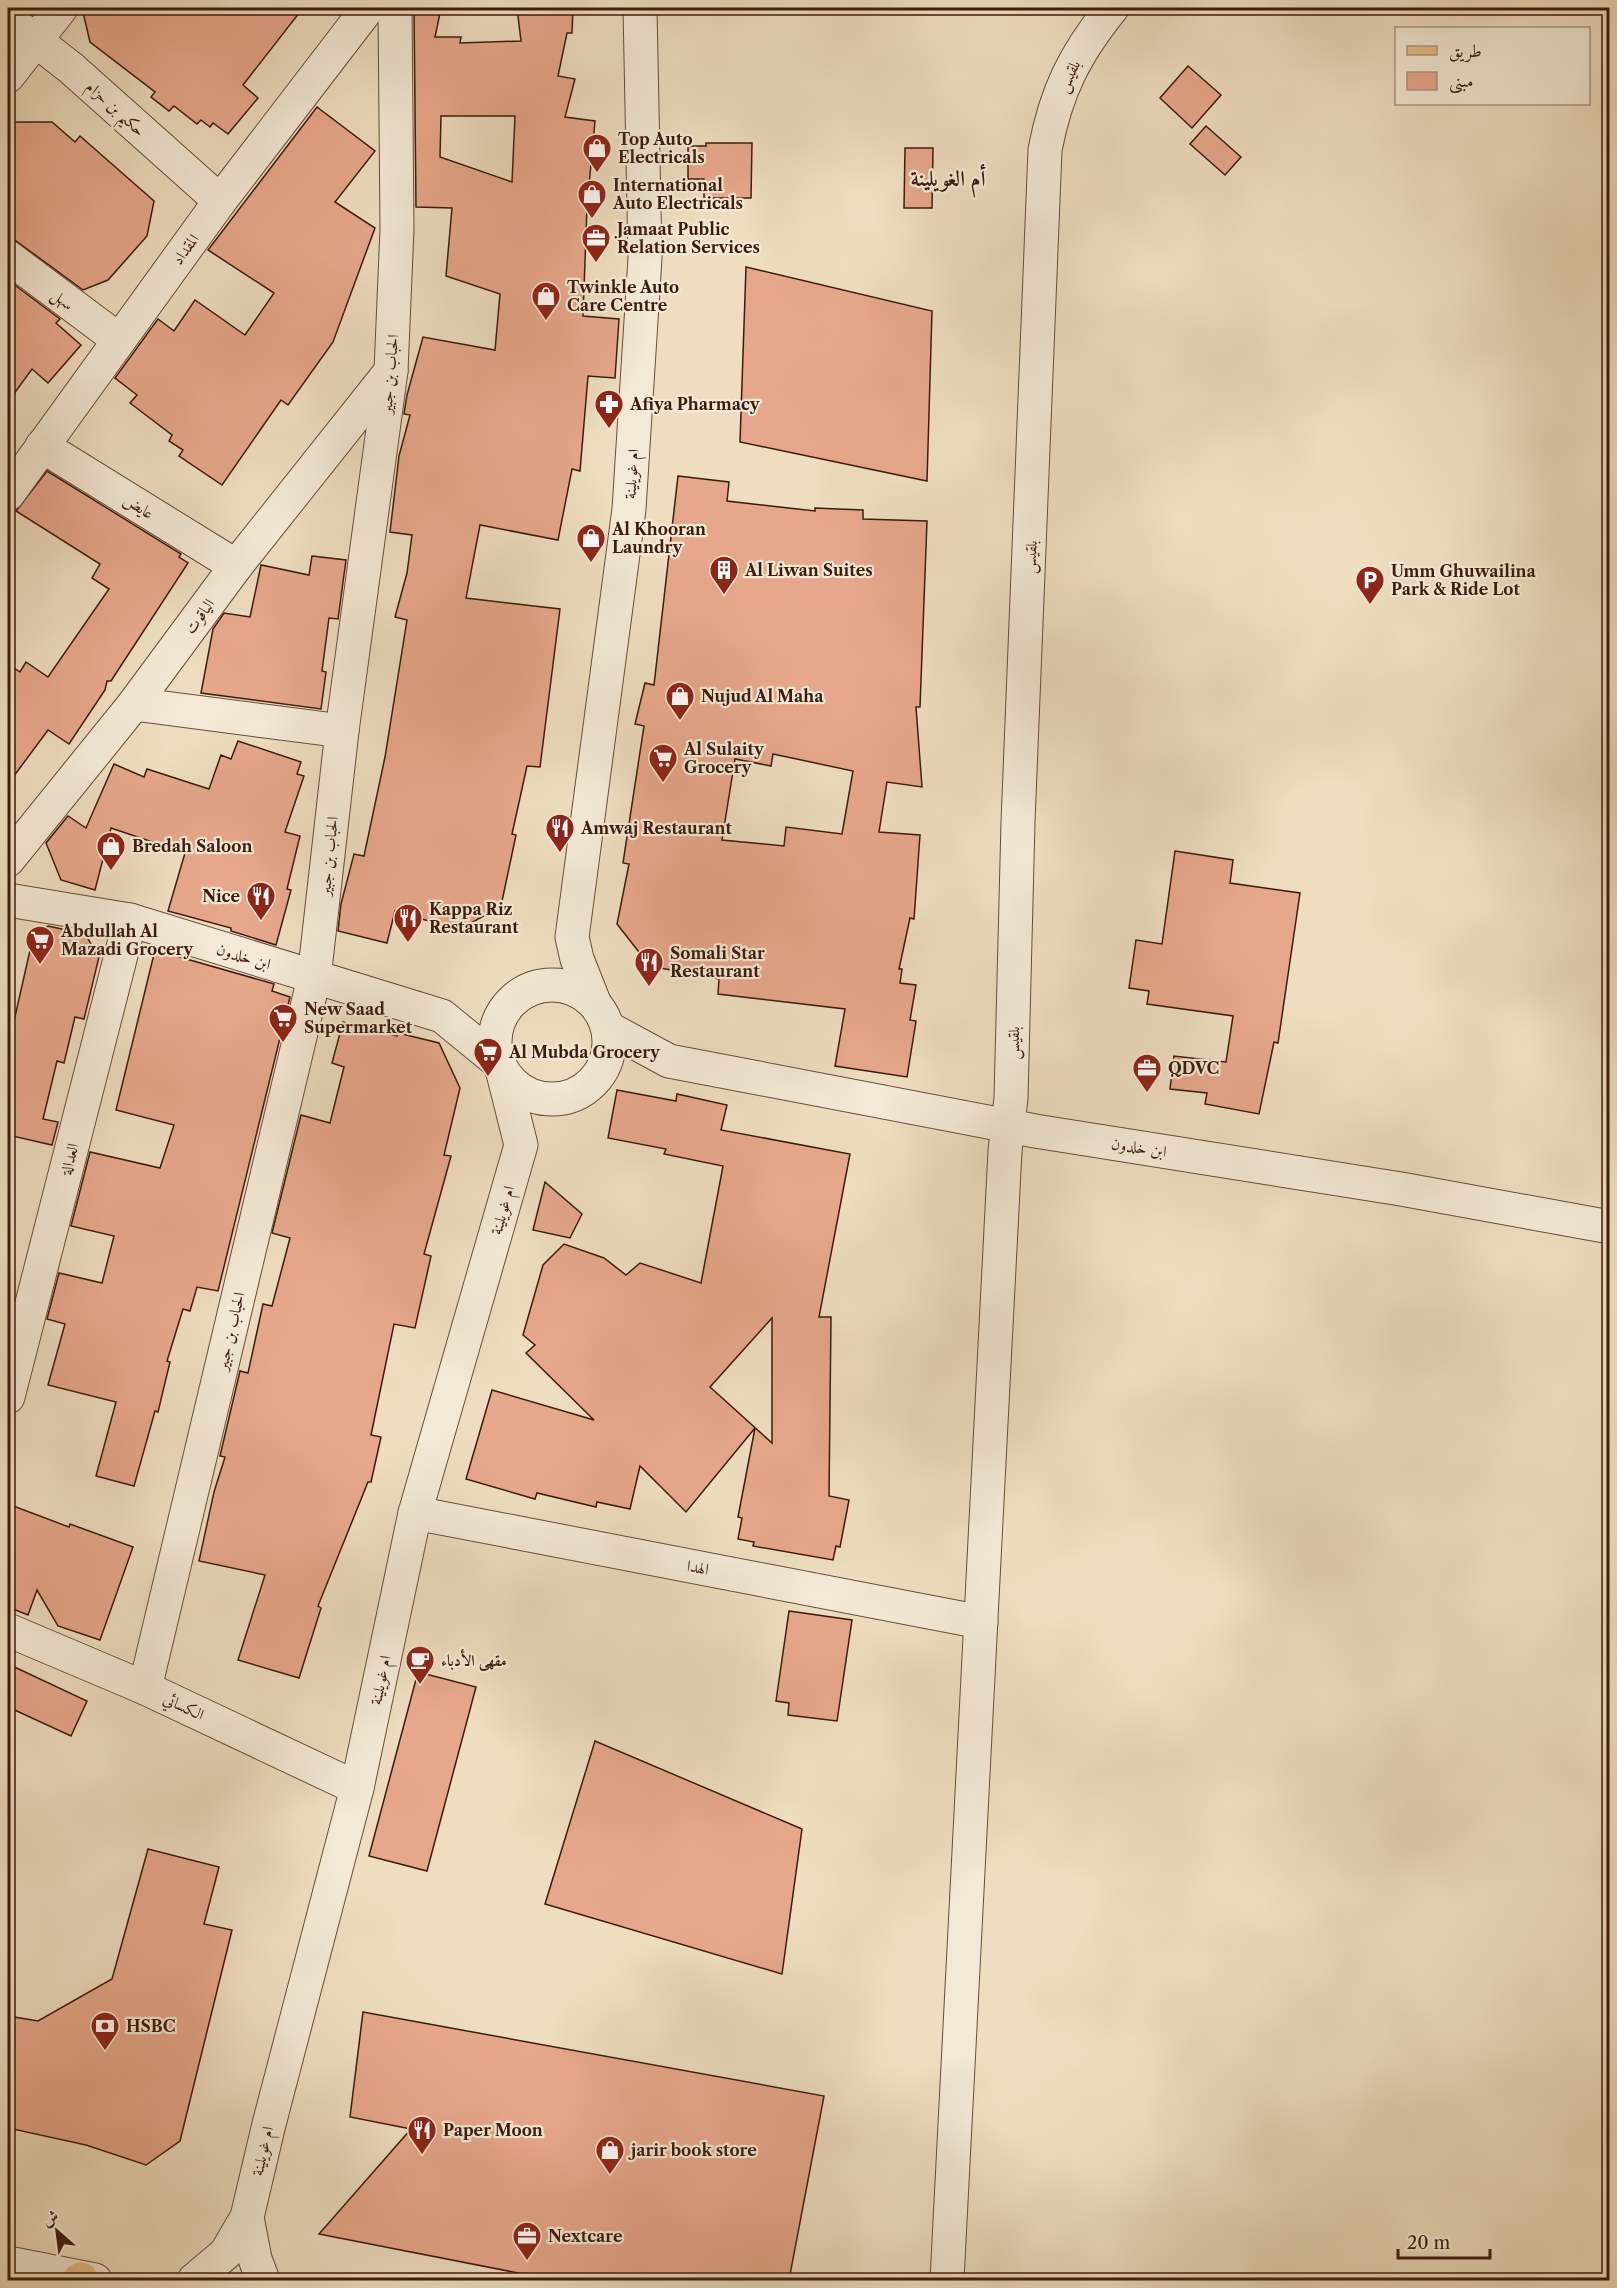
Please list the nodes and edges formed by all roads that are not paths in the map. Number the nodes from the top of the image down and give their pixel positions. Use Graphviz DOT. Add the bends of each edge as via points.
graph roads {
  1 [pos="61,8"];
  2 [pos="368,8"];
  3 [pos="395,8"];
  4 [pos="640,8"];
  5 [pos="1113,8"];
  6 [pos="8,20"];
  7 [pos="36,41"];
  8 [pos="8,76"];
  9 [pos="219,201"];
  10 [pos="8,257"];
  11 [pos="119,340"];
  12 [pos="391,371"];
  13 [pos="42,446"];
  14 [pos="8,494"];
  15 [pos="236,566"];
  16 [pos="134,704"];
  17 [pos="342,731"];
  18 [pos="8,860"];
  19 [pos="8,900"];
  20 [pos="130,920"];
  21 [pos="572,937"];
  22 [pos="314,978"];
  23 [pos="523,994"];
  24 [pos="601,1015"];
  25 [pos="442,1016"];
  26 [pos="669,1061"];
  27 [pos="500,1067"];
  28 [pos="586,1087"];
  29 [pos="1007,1125"];
  30 [pos="521,1145"];
  31 [pos="1610,1227"];
  32 [pos="8,1397"];
  33 [pos="415,1513"];
  34 [pos="981,1622"];
  35 [pos="8,1630"];
  36 [pos="145,1688"];
  37 [pos="357,1788"];
  38 [pos="247,2217"];
  39 [pos="8,2264"];
  40 [pos="85,2280"];
  41 [pos="194,2280"];
  42 [pos="263,2280"];
  43 [pos="947,2280"];
  1 -- 7 [label="street"];
  2 -- 9 [label="street, المقداد"];
  3 -- 12 [label="street, الحباب بن جبير" via="397,229"];
  4 -- 21 [label="street, ام غويلينة" via="645,258 629,509"];
  5 -- 29 [label="street, بلقيس" via="1072,62 1060,90 1045,150"];
  6 -- 7 [label="street, حكيم بن حزام"];
  7 -- 8 [label="street"];
  7 -- 9 [label="street, حكيم بن حزام"];
  9 -- 11 [label="street, المقداد"];
  10 -- 11 [label="street, سهل"];
  11 -- 13 [label="street, المقداد"];
  12 -- 15 [label="street, الياقوت"];
  12 -- 17 [label="street, الحباب بن جبير"];
  13 -- 14 [label="street, المقداد"];
  13 -- 15 [label="street, عايض"];
  15 -- 16 [label="street, الياقوت"];
  16 -- 17 [label="street"];
  16 -- 18 [label="street, الياقوت"];
  17 -- 22 [label="street, الحباب بن جبير"];
  19 -- 20 [label="street, ابن خلدون"];
  20 -- 22 [label="street, ابن خلدون"];
  20 -- 32 [label="street, العدالة"];
  21 -- 23 [label="street, ام غويلينة"];
  21 -- 24 [label="street, ام غويلينة" via="577,960"];
  22 -- 25 [label="street, ابن خلدون"];
  22 -- 36 [label="street, الحباب بن جبير"];
  23 -- 24 [label="street" via="555,985 576,990"];
  23 -- 25 [label="street, ابن خلدون" via="469,1013"];
  23 -- 27 [label="street" via="500,1018 494,1039"];
  24 -- 26 [label="street, ابن خلدون"];
  24 -- 28 [label="street" via="608,1055"];
  25 -- 27 [label="street, ابن خلدون"];
  26 -- 28 [label="street, ابن خلدون" via="619,1070"];
  26 -- 29 [label="street, ابن خلدون"];
  27 -- 28 [label="street" via="517,1088 535,1098 555,1100"];
  27 -- 30 [label="street"];
  28 -- 30 [label="street"];
  29 -- 31 [label="street, ابن خلدون"];
  29 -- 34 [label="street, بلقيس"];
  30 -- 33 [label="street, ام غويلينة"];
  33 -- 34 [label="street, الهدا"];
  33 -- 37 [label="street, ام غويلينة"];
  34 -- 43 [label="street, بلقيس"];
  35 -- 36 [label="street, الكسائي"];
  36 -- 37 [label="street, الكسائي"];
  37 -- 38 [label="street, ام غويلينة"];
  38 -- 41 [label="street, ام غويلينة" via="226,2253"];
  38 -- 42 [label="street, ام غويلينة"];
  39 -- 40 [label="street"];
}
